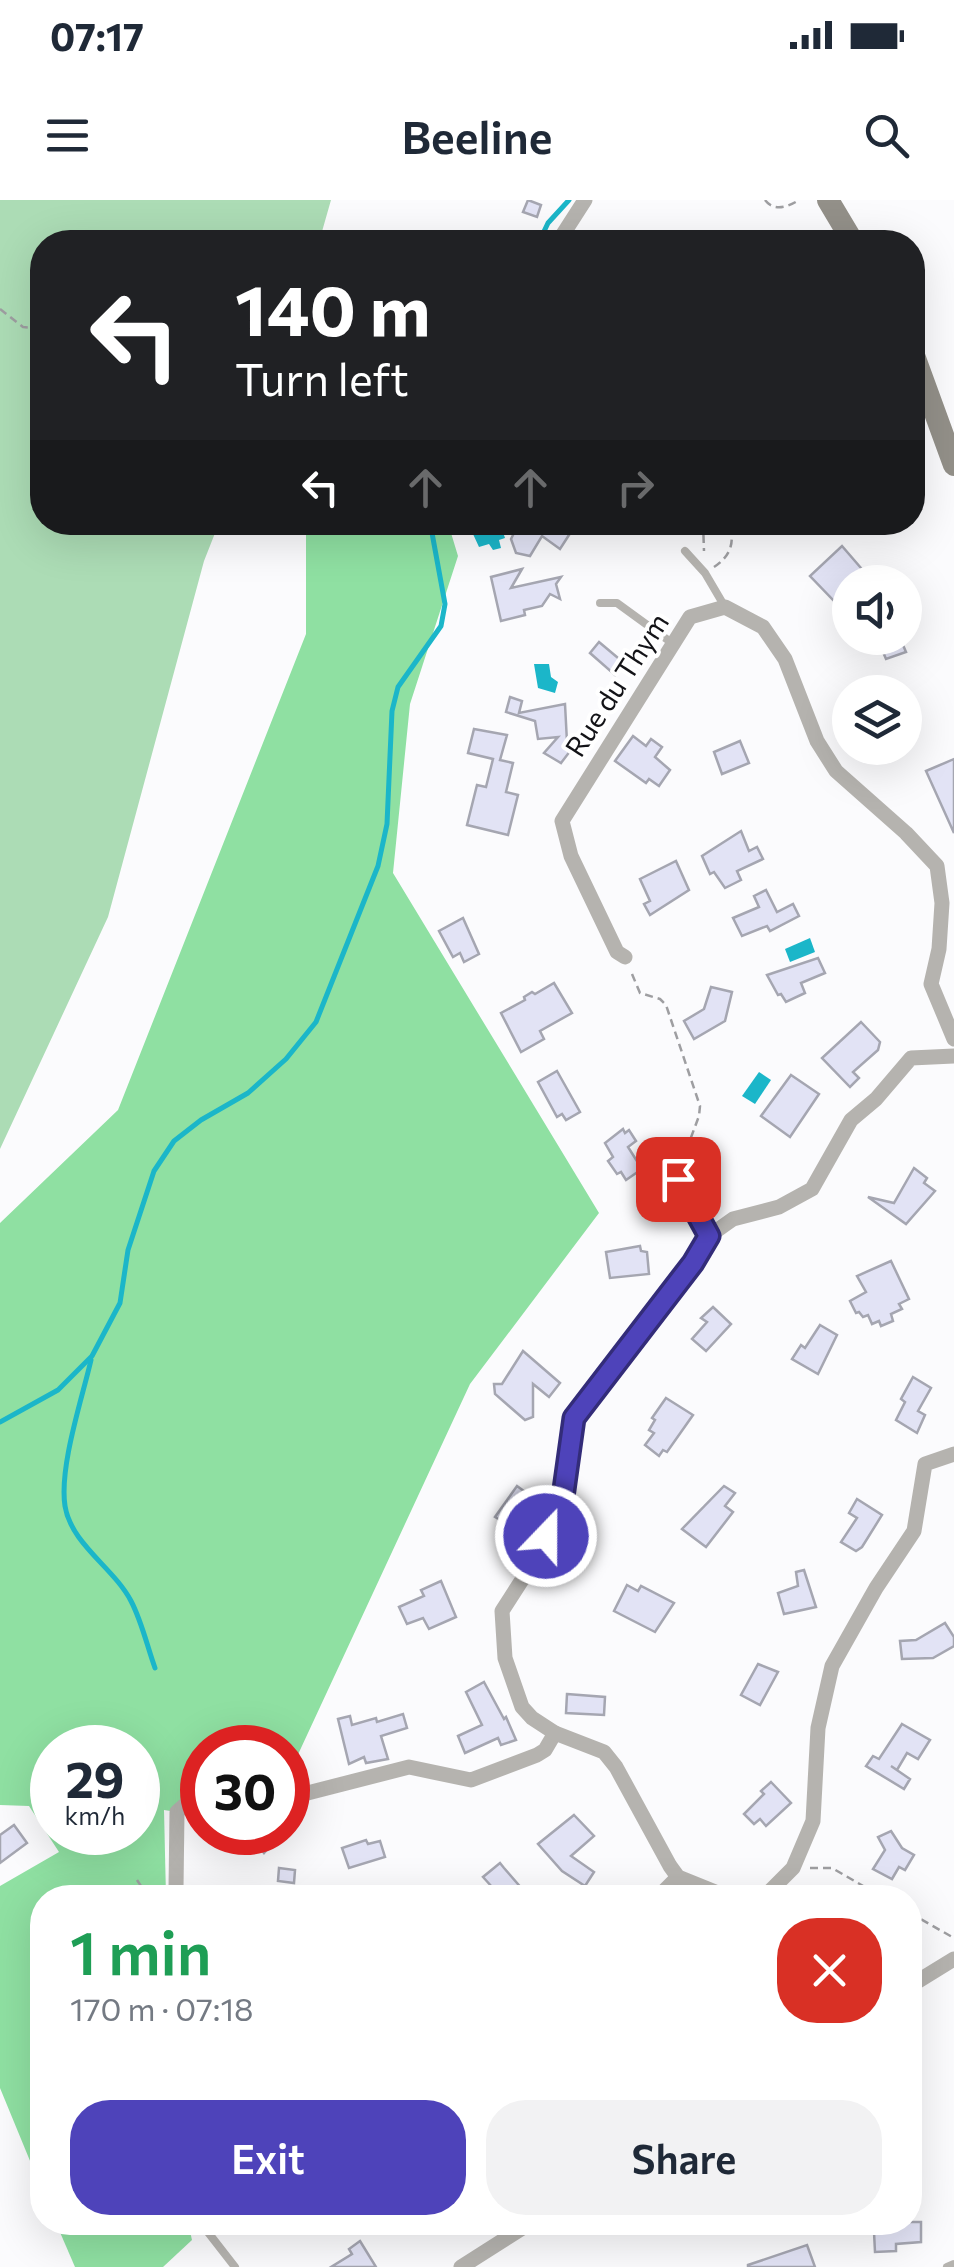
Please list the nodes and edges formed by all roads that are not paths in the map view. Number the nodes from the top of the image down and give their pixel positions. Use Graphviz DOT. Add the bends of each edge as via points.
graph roads {
  1 [pos="585,200"];
  2 [pos="828,200"];
  3 [pos="566,230"];
  4 [pos="846,230"];
  5 [pos="925,386"];
  6 [pos="954,465"];
  7 [pos="685,551"];
  8 [pos="600,602"];
  9 [pos="724,607"];
  10 [pos="674,644"];
  11 [pos="625,956"];
  12 [pos="954,1039"];
  13 [pos="954,1056"];
  14 [pos="678,1179"];
  15 [pos="709,1236"];
  16 [pos="954,1454"];
  17 [pos="555,1734"];
  18 [pos="310,1792"];
  19 [pos="180,1810"];
  20 [pos="678,1877"];
  21 [pos="176,1885"];
  22 [pos="670,1885"];
  23 [pos="698,1885"];
  24 [pos="776,1885"];
  25 [pos="954,1959"];
  26 [pos="922,1979"];
  27 [pos="210,2235"];
  28 [pos="511,2235"];
  29 [pos="954,2264"];
  30 [pos="235,2267"];
  31 [pos="461,2267"];
  32 [pos="947,2267"];
  1 -- 3 [label="street"];
  2 -- 4 [label="street"];
  5 -- 6 [label="street"];
  7 -- 9 [label="lane"];
  8 -- 10 [label="lane" via="617,603"];
  9 -- 10 [label="street, Rue du Thym" via="690,617"];
  9 -- 12 [label="street" via="763,627 786,659 817,741 836,771 937,866 941,918 931,984"];
  10 -- 11 [label="street, Rue du Thym" via="562,822 571,856 617,952"];
  13 -- 15 [label="street" via="911,1058 851,1120 812,1189 779,1207 732,1219"];
  14 -- 15 [label="lane"];
  15 -- 17 [label="street" via="574,1418 562,1504 502,1611 516,1695"];
  16 -- 24 [label="street" via="924,1464 914,1531 832,1666 818,1728 812,1821 794,1868"];
  17 -- 18 [label="street" via="537,1755 471,1780 410,1767"];
  17 -- 20 [label="street" via="604,1752"];
  19 -- 21 [label="street"];
  20 -- 22 [label="street"];
  20 -- 23 [label="street"];
  25 -- 26 [label="street"];
  27 -- 30 [label="lane"];
  28 -- 31 [label="street"];
  29 -- 32 [label="lane"];
}
